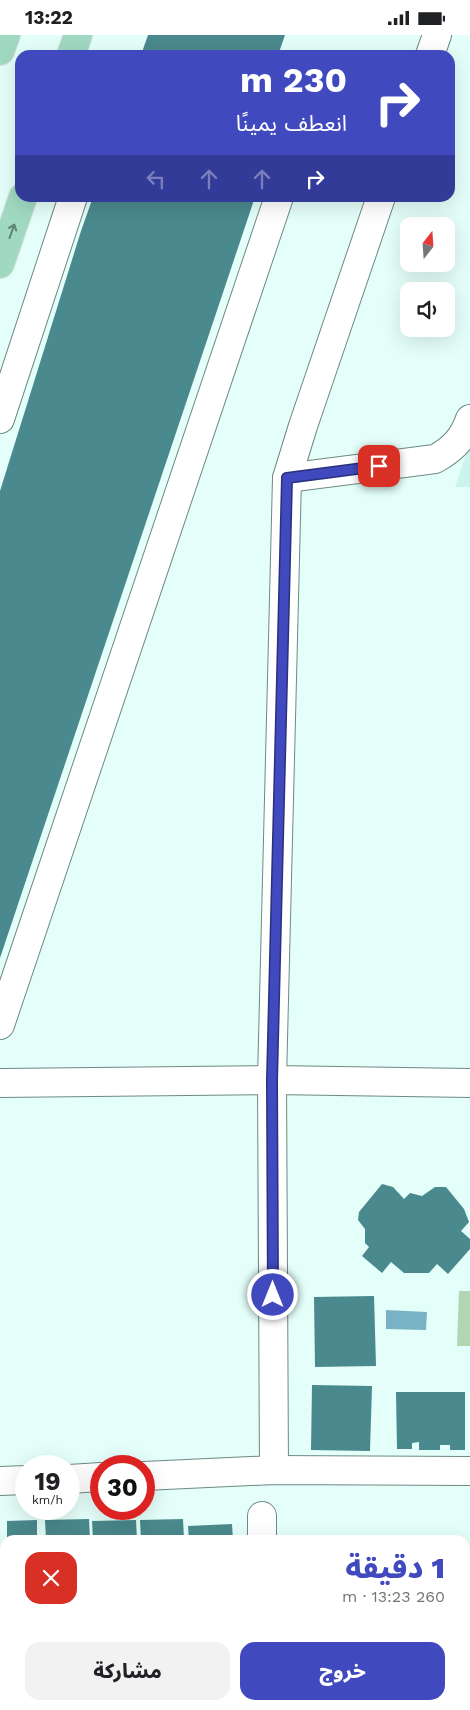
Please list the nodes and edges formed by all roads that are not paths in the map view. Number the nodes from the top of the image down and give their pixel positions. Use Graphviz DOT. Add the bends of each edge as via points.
graph roads {
  1 [pos="6,35"];
  2 [pos="78,35"];
  3 [pos="437,35"];
  4 [pos="73,50"];
  5 [pos="432,50"];
  6 [pos="0,51"];
  7 [pos="21,202"];
  8 [pos="71,202"];
  9 [pos="277,202"];
  10 [pos="379,202"];
  11 [pos="0,264"];
  12 [pos="0,419"];
  13 [pos="470,419"];
  14 [pos="287,478"];
  15 [pos="0,1025"];
  16 [pos="272,1080"];
  17 [pos="0,1083"];
  18 [pos="470,1083"];
  19 [pos="274,1470"];
  20 [pos="470,1471"];
  21 [pos="155,1475"];
  22 [pos="15,1480"];
  23 [pos="0,1481"];
  1 -- 6 [label="main road"];
  2 -- 4 [label="main road"];
  3 -- 5 [label="street"];
  11 -- 7 [label="main road, one-way"];
  8 -- 12 [label="street"];
  9 -- 15 [label="street"];
  10 -- 14 [label="street"];
  13 -- 14 [label="street" via="466,430 449,451 435,459"];
  14 -- 16 [label="street"];
  16 -- 17 [label="street"];
  16 -- 18 [label="street"];
  16 -- 19 [label="street"];
  19 -- 20 [label="street"];
  19 -- 21 [label="street"];
  22 -- 23 [label="street"];
}
